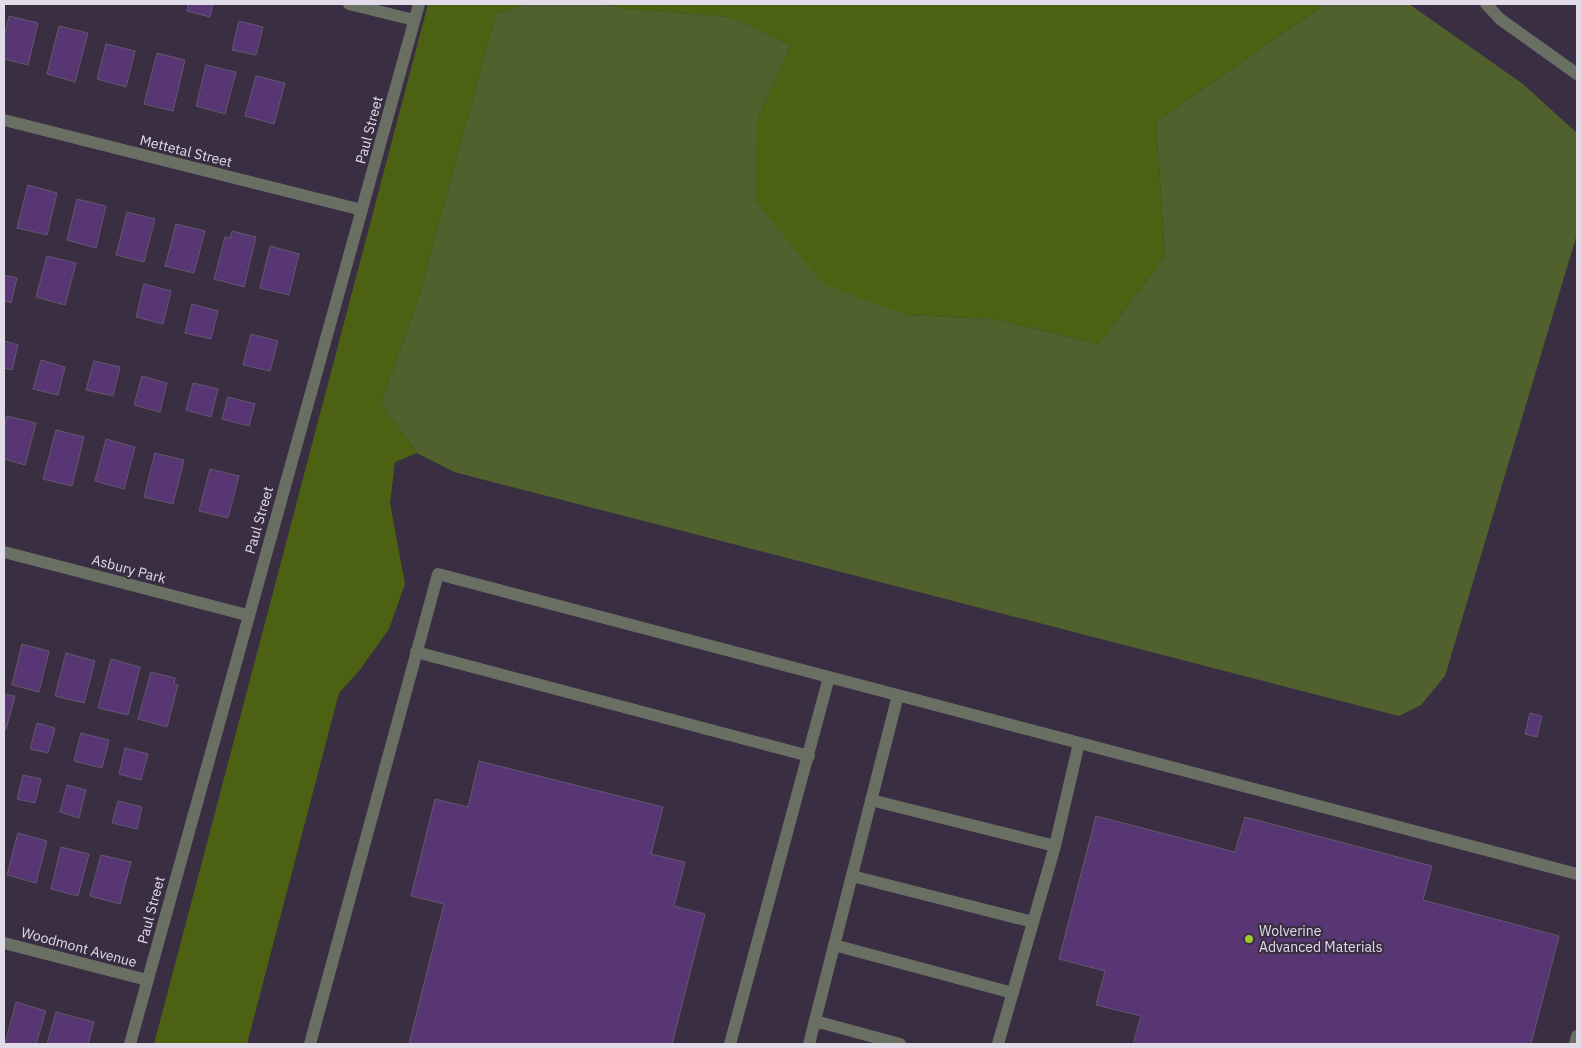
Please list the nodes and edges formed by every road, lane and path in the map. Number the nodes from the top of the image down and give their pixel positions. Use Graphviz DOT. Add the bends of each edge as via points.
graph roads {
  1 [pos="349,4"];
  2 [pos="419,4"];
  3 [pos="1486,4"];
  4 [pos="414,20"];
  5 [pos="1577,74"];
  6 [pos="4,120"];
  7 [pos="362,210"];
  8 [pos="4,552"];
  9 [pos="247,615"];
  10 [pos="416,652"];
  11 [pos="829,677"];
  12 [pos="898,695"];
  13 [pos="1079,743"];
  14 [pos="809,756"];
  15 [pos="871,800"];
  16 [pos="1055,846"];
  17 [pos="1577,874"];
  18 [pos="852,876"];
  19 [pos="1033,922"];
  20 [pos="4,943"];
  21 [pos="834,945"];
  22 [pos="147,980"];
  23 [pos="1012,993"];
  24 [pos="815,1021"];
  25 [pos="1577,1036"];
  26 [pos="130,1044"];
  27 [pos="310,1044"];
  28 [pos="730,1044"];
  29 [pos="809,1044"];
  30 [pos="900,1044"];
  31 [pos="998,1044"];
  32 [pos="1575,1044"];
  1 -- 4 [label="street"];
  2 -- 4 [label="street, Paul Street"];
  3 -- 5 [label="street" via="1500,19"];
  4 -- 7 [label="street, Paul Street"];
  6 -- 7 [label="street, Mettetal Street"];
  7 -- 9 [label="street, Paul Street"];
  8 -- 9 [label="street, Asbury Park"];
  9 -- 22 [label="street, Paul Street"];
  10 -- 11 [label="street" via="438,574"];
  10 -- 14 [label="street"];
  10 -- 27 [label="street"];
  11 -- 12 [label="street"];
  11 -- 14 [label="street"];
  12 -- 13 [label="street"];
  12 -- 15 [label="street"];
  13 -- 16 [label="street"];
  13 -- 17 [label="street"];
  14 -- 28 [label="street"];
  15 -- 16 [label="street"];
  15 -- 18 [label="street"];
  16 -- 19 [label="street"];
  18 -- 19 [label="street"];
  18 -- 21 [label="street"];
  19 -- 23 [label="street"];
  20 -- 22 [label="street, Woodmont Avenue"];
  21 -- 23 [label="street"];
  21 -- 24 [label="street"];
  22 -- 26 [label="street, Paul Street"];
  23 -- 31 [label="street"];
  24 -- 29 [label="street"];
  24 -- 30 [label="street"];
  25 -- 32 [label="street"];
}
